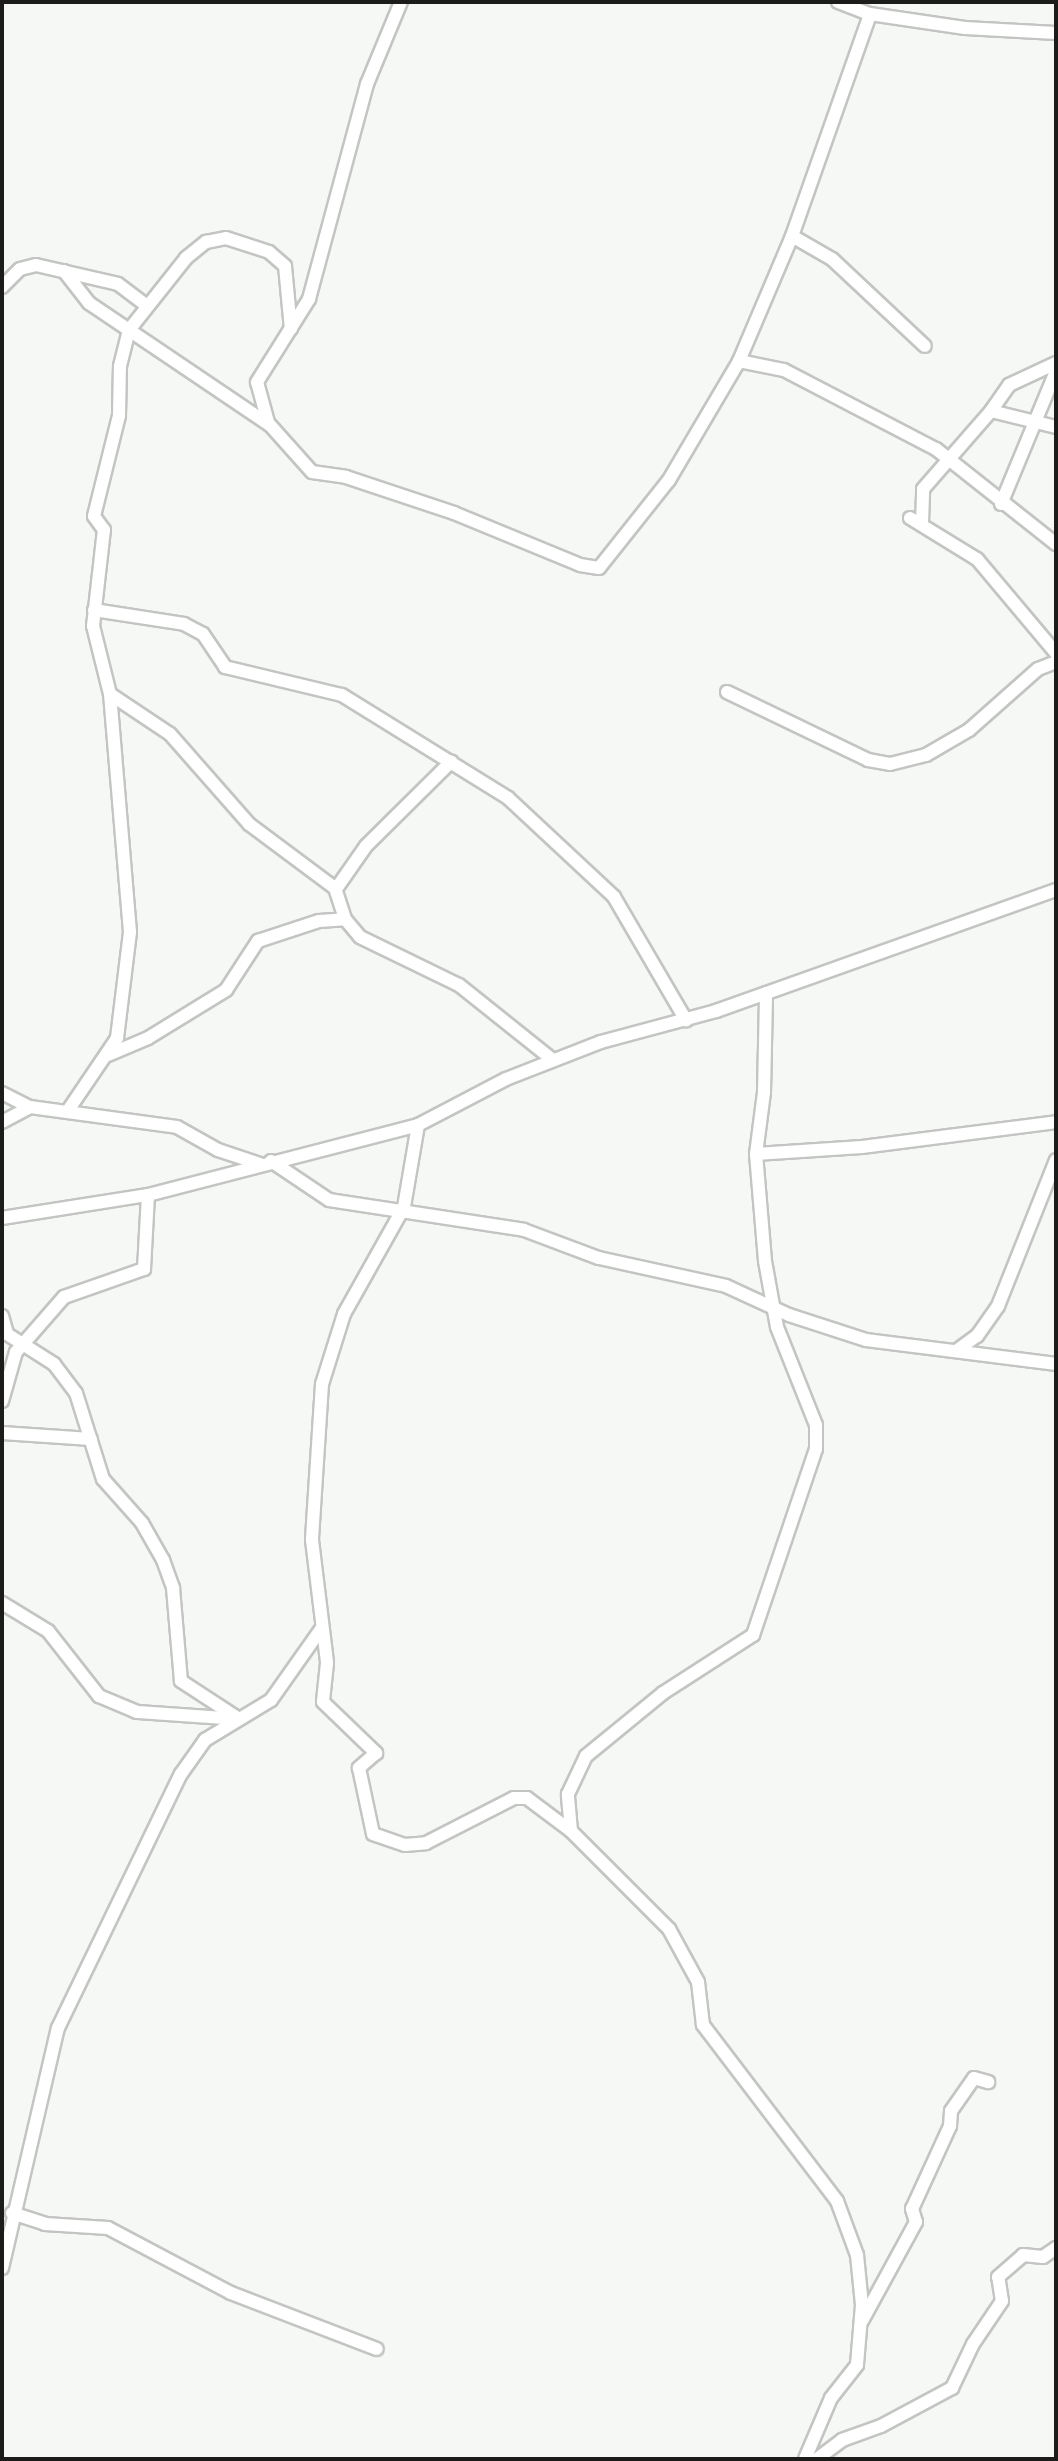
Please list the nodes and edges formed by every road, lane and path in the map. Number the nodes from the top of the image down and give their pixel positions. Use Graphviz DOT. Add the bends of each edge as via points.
graph roads {
  1 [pos="401,2"];
  2 [pos="838,2"];
  3 [pos="870,14"];
  4 [pos="1056,33"];
  5 [pos="792,236"];
  6 [pos="64,271"];
  7 [pos="2,287"];
  8 [pos="145,304"];
  9 [pos="291,329"];
  10 [pos="129,330"];
  11 [pos="925,346"];
  12 [pos="739,361"];
  13 [pos="1056,363"];
  14 [pos="1056,371"];
  15 [pos="991,411"];
  16 [pos="1036,422"];
  17 [pos="270,425"];
  18 [pos="1056,427"];
  19 [pos="949,456"];
  20 [pos="1001,504"];
  21 [pos="1056,544"];
  22 [pos="94,610"];
  23 [pos="1056,653"];
  24 [pos="1056,662"];
  25 [pos="727,692"];
  26 [pos="110,694"];
  27 [pos="451,762"];
  28 [pos="336,889"];
  29 [pos="1056,890"];
  30 [pos="345,919"];
  31 [pos="766,993"];
  32 [pos="686,1020"];
  33 [pos="106,1056"];
  34 [pos="553,1060"];
  35 [pos="2,1093"];
  36 [pos="30,1107"];
  37 [pos="69,1109"];
  38 [pos="2,1122"];
  39 [pos="1056,1122"];
  40 [pos="418,1125"];
  41 [pos="756,1154"];
  42 [pos="1056,1160"];
  43 [pos="265,1162"];
  44 [pos="148,1195"];
  45 [pos="404,1207"];
  46 [pos="2,1218"];
  47 [pos="772,1306"];
  48 [pos="2,1316"];
  49 [pos="22,1343"];
  50 [pos="956,1351"];
  51 [pos="1056,1364"];
  52 [pos="2,1401"];
  53 [pos="2,1433"];
  54 [pos="91,1439"];
  55 [pos="2,1603"];
  56 [pos="321,1629"];
  57 [pos="239,1719"];
  58 [pos="571,1831"];
  59 [pos="988,2082"];
  60 [pos="12,2213"];
  61 [pos="1056,2248"];
  62 [pos="2,2268"];
  63 [pos="860,2323"];
  64 [pos="377,2349"];
  65 [pos="805,2459"];
  66 [pos="817,2459"];
  1 -- 9 [label="street" via="367,84 309,299"];
  2 -- 3 [label="street"];
  3 -- 4 [label="street" via="965,28"];
  3 -- 5 [label="street"];
  5 -- 11 [label="street" via="832,259"];
  5 -- 12 [label="street"];
  6 -- 7 [label="street" via="27,266"];
  6 -- 8 [label="street" via="125,287"];
  6 -- 10 [label="street" via="89,303"];
  8 -- 9 [label="street" via="186,258 206,242 226,238 269,252 285,266"];
  8 -- 10 [label="street"];
  9 -- 17 [label="street" via="257,382"];
  10 -- 17 [label="street"];
  10 -- 22 [label="street" via="120,366 119,416 94,516 104,530"];
  12 -- 17 [label="street" via="684,458 599,568 429,505 312,472"];
  12 -- 19 [label="street" via="784,370"];
  13 -- 15 [label="street" via="1009,385"];
  14 -- 16 [label="street"];
  15 -- 16 [label="street"];
  15 -- 19 [label="street"];
  16 -- 18 [label="street"];
  16 -- 20 [label="street"];
  19 -- 20 [label="street"];
  19 -- 23 [label="street" via="921,494 916,520 987,569"];
  20 -- 21 [label="street"];
  22 -- 26 [label="street" via="94,638"];
  22 -- 27 [label="street" via="190,626 225,667 342,695"];
  24 -- 25 [label="street" via="1038,669 969,730 926,755 890,764 868,760"];
  26 -- 28 [label="street" via="170,734 249,824"];
  26 -- 33 [label="street" via="130,932 123,1015"];
  27 -- 28 [label="street" via="366,846"];
  27 -- 32 [label="street" via="534,817 614,897"];
  28 -- 30 [label="street"];
  29 -- 31 [label="street"];
  30 -- 33 [label="street" via="319,921 258,941 226,990 148,1038"];
  30 -- 34 [label="street" via="368,944 409,957 459,985"];
  31 -- 32 [label="street"];
  31 -- 41 [label="street" via="764,1092"];
  32 -- 34 [label="street"];
  33 -- 37 [label="street"];
  34 -- 40 [label="street"];
  35 -- 36 [label="street"];
  36 -- 37 [label="street"];
  36 -- 38 [label="street"];
  37 -- 43 [label="street" via="177,1127 218,1150"];
  39 -- 41 [label="street" via="869,1146"];
  40 -- 43 [label="street"];
  40 -- 45 [label="street"];
  41 -- 47 [label="street"];
  42 -- 50 [label="street" via="998,1306 977,1336"];
  43 -- 44 [label="street"];
  43 -- 45 [label="street" via="329,1200"];
  44 -- 46 [label="street"];
  44 -- 49 [label="street" via="144,1269 67,1295"];
  45 -- 47 [label="street" via="449,1222 524,1230 599,1258 717,1283"];
  45 -- 56 [label="street" via="344,1314 322,1384 312,1540"];
  47 -- 50 [label="street" via="866,1340"];
  47 -- 58 [label="street" via="818,1438 753,1635 663,1693 586,1756 568,1794"];
  48 -- 49 [label="street" via="7,1334"];
  49 -- 52 [label="street"];
  49 -- 54 [label="street" via="67,1380 85,1408"];
  50 -- 51 [label="street"];
  53 -- 54 [label="street"];
  54 -- 57 [label="street" via="103,1479 142,1523 167,1569 181,1681"];
  55 -- 57 [label="street" via="48,1631 99,1696 137,1712"];
  56 -- 57 [label="street" via="271,1700"];
  56 -- 58 [label="street" via="327,1667 323,1702 376,1753 359,1768 373,1834 405,1845 426,1843 520,1796"];
  57 -- 60 [label="street" via="205,1740 187,1764 79,1980 58,2028"];
  58 -- 63 [label="street" via="665,1923 696,1976 706,2030 733,2058 844,2213 857,2255"];
  59 -- 63 [label="street" via="974,2078 951,2111 950,2126 912,2209 916,2222"];
  60 -- 62 [label="street"];
  60 -- 64 [label="street" via="45,2224 108,2228 231,2293"];
  61 -- 66 [label="street" via="1043,2257 1023,2255 998,2277 1002,2301 952,2388 881,2426 842,2440"];
  63 -- 65 [label="street" via="857,2365 831,2398"];
}
